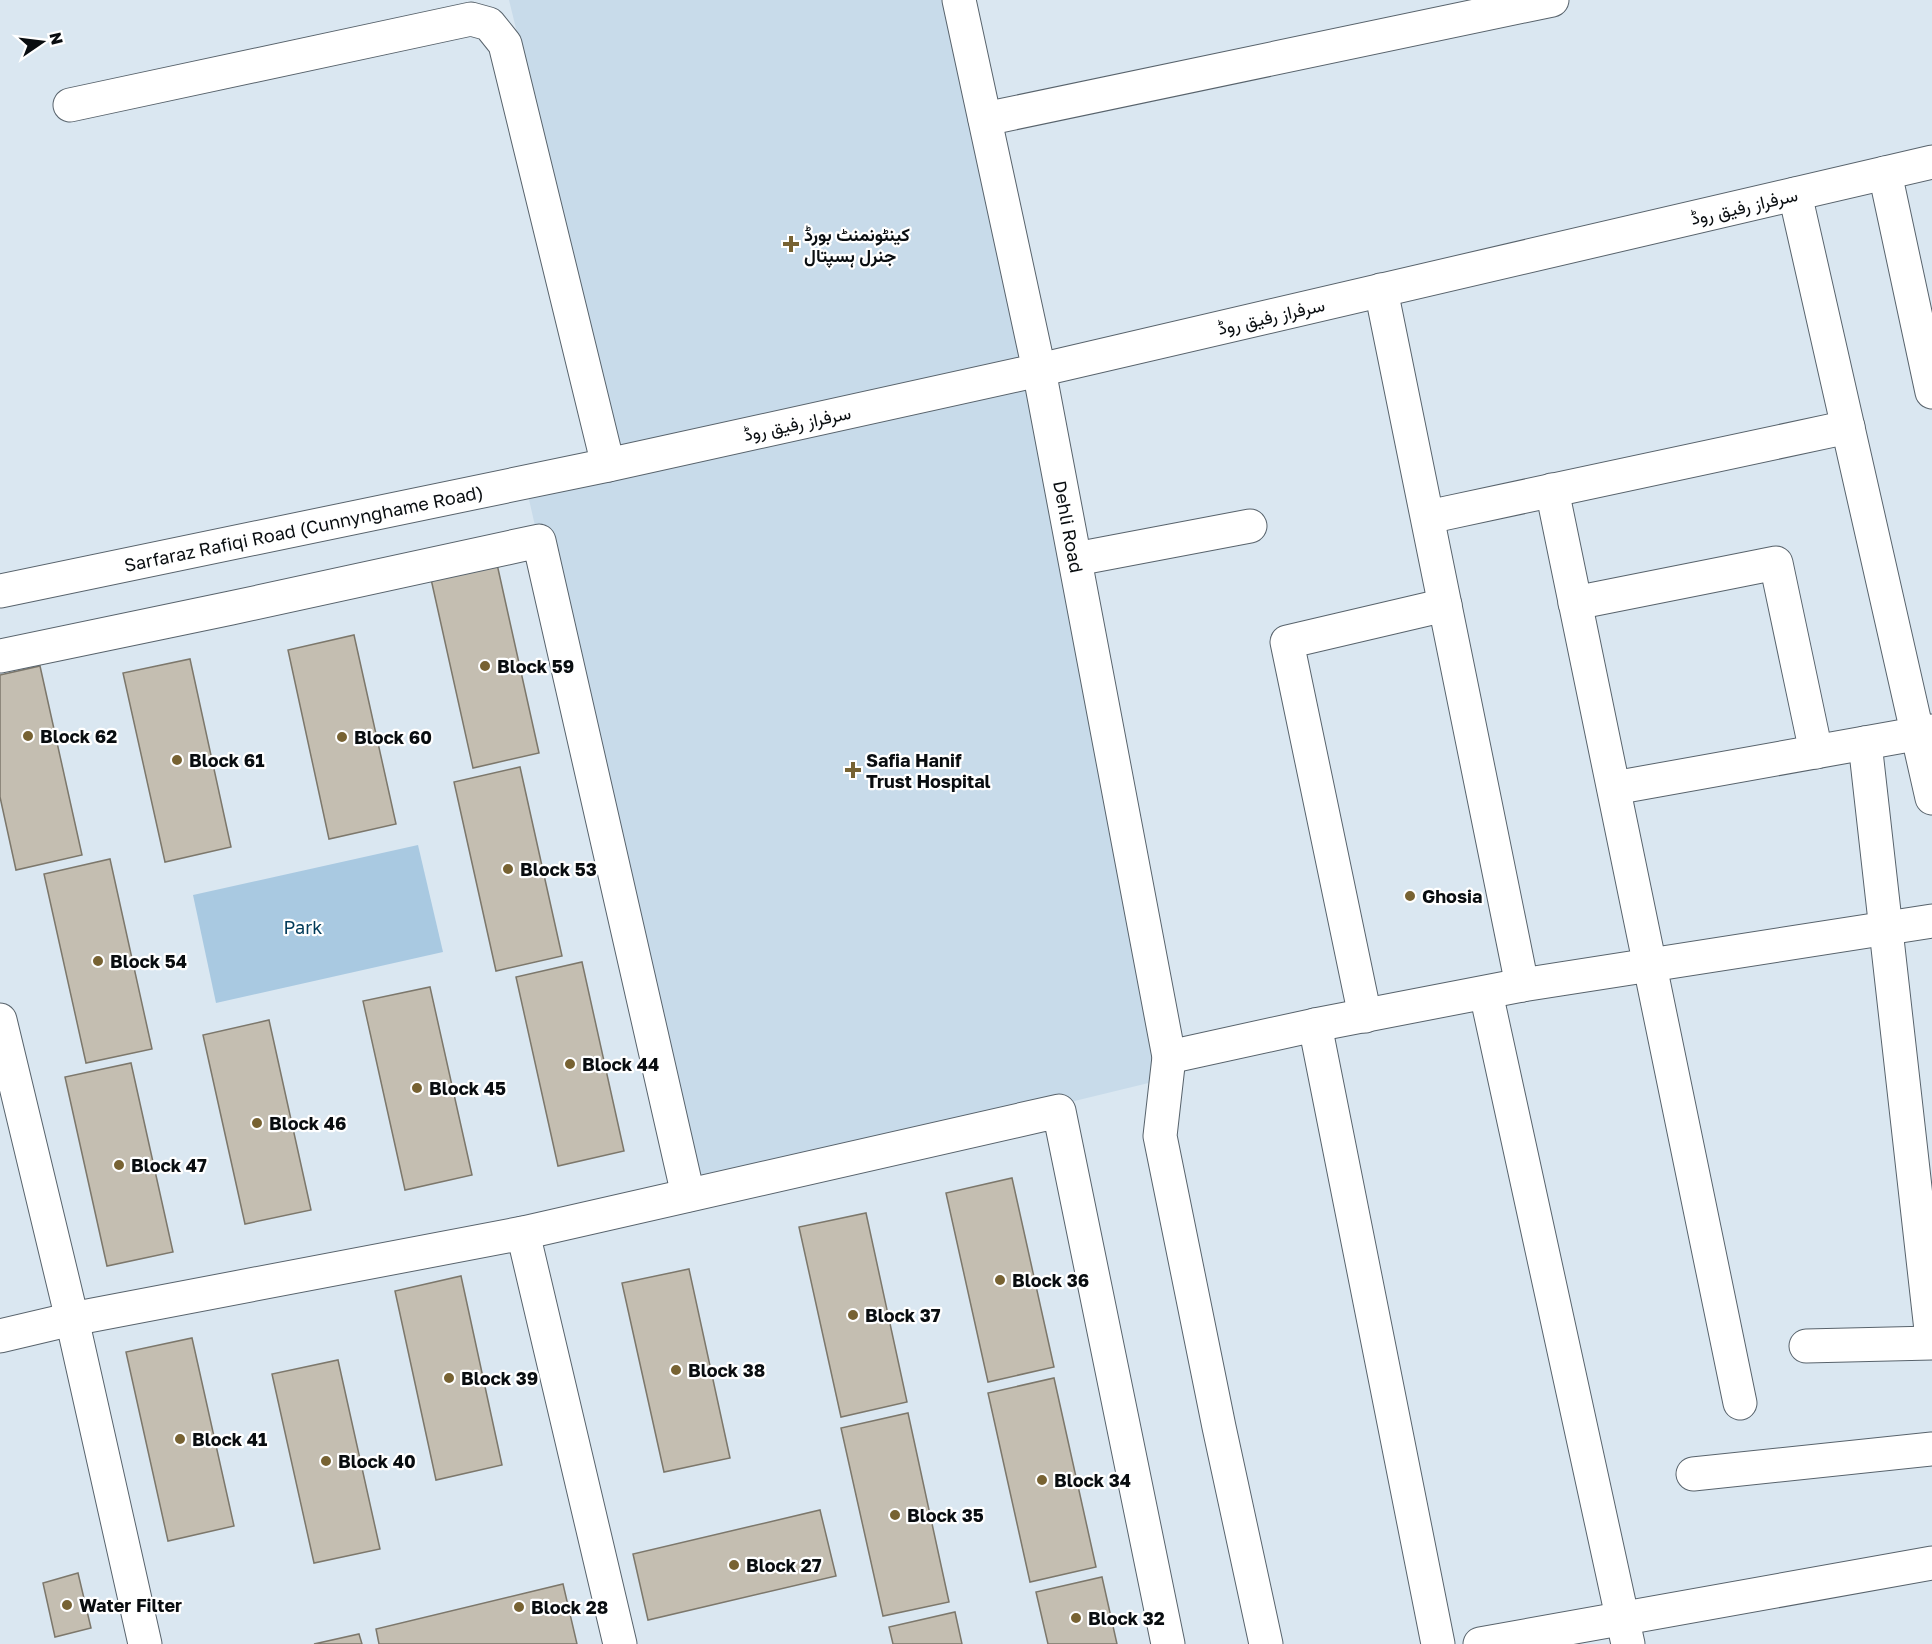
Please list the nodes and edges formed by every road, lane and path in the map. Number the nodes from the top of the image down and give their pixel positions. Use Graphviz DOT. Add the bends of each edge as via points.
graph roads {
  1 [pos="959,0"];
  2 [pos="1552,0"];
  3 [pos="1498,6"];
  4 [pos="70,105"];
  5 [pos="985,119"];
  6 [pos="1932,162"];
  7 [pos="1885,173"];
  8 [pos="1795,194"];
  9 [pos="1381,290"];
  10 [pos="1040,370"];
  11 [pos="1932,392"];
  12 [pos="1848,427"];
  13 [pos="608,465"];
  14 [pos="1552,490"];
  15 [pos="1428,517"];
  16 [pos="1250,526"];
  17 [pos="1076,559"];
  18 [pos="0,591"];
  19 [pos="1575,603"];
  20 [pos="1445,605"];
  21 [pos="0,656"];
  22 [pos="1925,732"];
  23 [pos="1865,743"];
  24 [pos="1816,752"];
  25 [pos="1614,788"];
  26 [pos="1932,798"];
  27 [pos="1932,921"];
  28 [pos="1886,928"];
  29 [pos="1650,965"];
  30 [pos="1522,985"];
  31 [pos="1486,993"];
  32 [pos="1365,1016"];
  33 [pos="0,1020"];
  34 [pos="1315,1025"];
  35 [pos="1169,1057"];
  36 [pos="1920,1118"];
  37 [pos="688,1195"];
  38 [pos="522,1233"];
  39 [pos="72,1319"];
  40 [pos="0,1336"];
  41 [pos="1932,1341"];
  42 [pos="1806,1346"];
  43 [pos="1740,1403"];
  44 [pos="1932,1449"];
  45 [pos="1693,1473"];
  46 [pos="1932,1563"];
  47 [pos="1625,1631"];
  48 [pos="145,1644"];
  49 [pos="620,1644"];
  50 [pos="1168,1644"];
  51 [pos="1266,1644"];
  52 [pos="1438,1644"];
  53 [pos="1480,1644"];
  1 -- 5 [label="street, Dehli Road"];
  2 -- 3 [label="street"];
  3 -- 5 [label="street"];
  4 -- 13 [label="street" via="471,19 489,24 505,44"];
  5 -- 10 [label="street, Dehli Road"];
  6 -- 7 [label="street, سرفراز رفیق روڈ"];
  7 -- 8 [label="street, سرفراز رفیق روڈ"];
  7 -- 11 [label="street"];
  8 -- 9 [label="street, سرفراز رفیق روڈ"];
  8 -- 12 [label="street"];
  9 -- 10 [label="street, سرفراز رفیق روڈ"];
  9 -- 15 [label="street"];
  10 -- 13 [label="street, سرفراز رفیق روڈ"];
  10 -- 17 [label="street, Dehli Road"];
  12 -- 14 [label="street"];
  12 -- 22 [label="street"];
  13 -- 18 [label="street, Sarfaraz Rafiqi Road (Cunnynghame Road)"];
  14 -- 15 [label="street"];
  14 -- 19 [label="street"];
  15 -- 20 [label="street"];
  16 -- 17 [label="street"];
  17 -- 35 [label="street, Dehli Road"];
  19 -- 24 [label="street" via="1776,563"];
  19 -- 25 [label="street"];
  20 -- 30 [label="street"];
  20 -- 32 [label="street" via="1287,642"];
  21 -- 37 [label="street" via="539,541"];
  22 -- 23 [label="street"];
  22 -- 26 [label="street"];
  23 -- 24 [label="street"];
  23 -- 28 [label="street"];
  24 -- 25 [label="street"];
  25 -- 29 [label="street"];
  27 -- 28 [label="street"];
  28 -- 29 [label="street"];
  28 -- 36 [label="street"];
  29 -- 30 [label="street"];
  29 -- 43 [label="street"];
  30 -- 31 [label="street"];
  31 -- 32 [label="street"];
  31 -- 47 [label="street"];
  32 -- 34 [label="street"];
  33 -- 39 [label="street"];
  34 -- 35 [label="street"];
  34 -- 52 [label="street"];
  35 -- 51 [label="street, Dehli Road" via="1160,1136"];
  36 -- 41 [label="street"];
  37 -- 38 [label="street"];
  37 -- 50 [label="street" via="1059,1111"];
  38 -- 39 [label="street"];
  38 -- 49 [label="street"];
  39 -- 40 [label="street"];
  39 -- 48 [label="street"];
  41 -- 42 [label="street"];
  44 -- 45 [label="street"];
  46 -- 47 [label="street"];
  47 -- 53 [label="street"];
}
